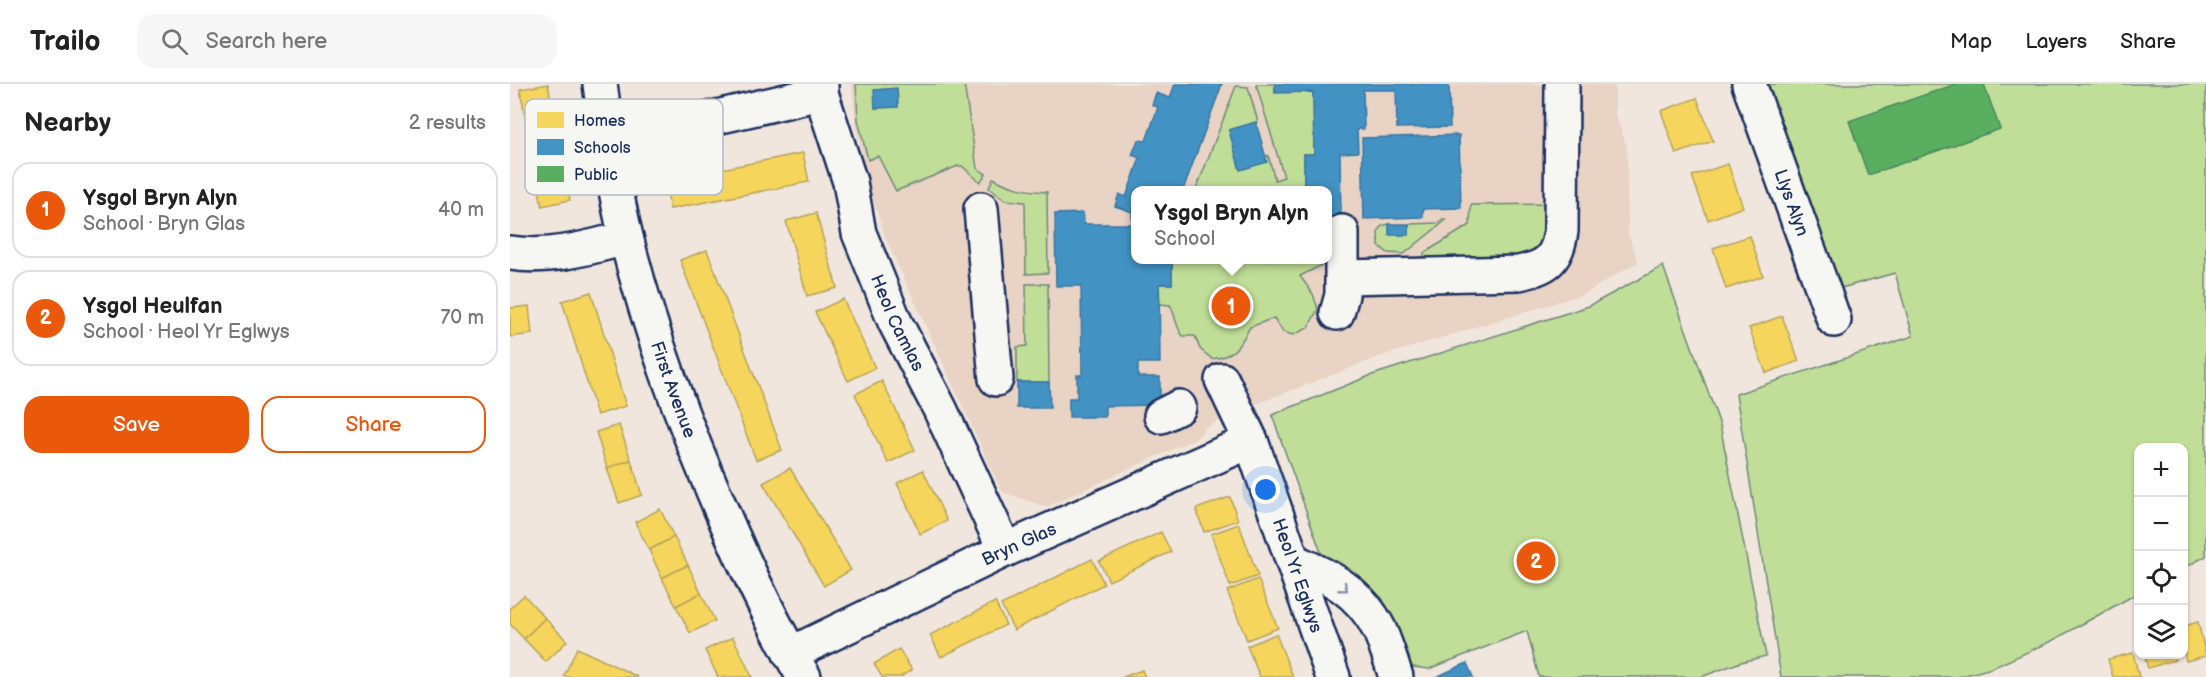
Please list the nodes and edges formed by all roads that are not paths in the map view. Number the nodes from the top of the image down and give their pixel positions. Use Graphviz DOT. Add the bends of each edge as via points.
graph roads {
  1 [pos="600,84"];
  2 [pos="1562,84"];
  3 [pos="1749,84"];
  4 [pos="821,88"];
  5 [pos="602,99"];
  6 [pos="723,113"];
  7 [pos="618,195"];
  8 [pos="981,209"];
  9 [pos="1342,232"];
  10 [pos="626,238"];
  11 [pos="510,253"];
  12 [pos="1343,277"];
  13 [pos="1337,313"];
  14 [pos="1834,320"];
  15 [pos="996,378"];
  16 [pos="1221,381"];
  17 [pos="1251,441"];
  18 [pos="1005,550"];
  19 [pos="1293,561"];
  20 [pos="797,666"];
  21 [pos="1333,677"];
  22 [pos="1396,677"];
  1 -- 5 [label="street, First Avenue"];
  2 -- 12 [label="street" via="1562,231 1559,248 1550,260 1519,273"];
  3 -- 14 [label="street, Llys Alyn"];
  4 -- 6 [label="street"];
  4 -- 18 [label="street, Heol Camlas" via="850,182 859,233 895,322"];
  7 -- 10 [label="street, First Avenue"];
  8 -- 15 [label="street"];
  9 -- 12 [label="street"];
  10 -- 11 [label="street" via="555,254"];
  10 -- 20 [label="street, First Avenue" via="654,338 693,446 744,562"];
  12 -- 13 [label="street"];
  16 -- 17 [label="street, Heol Yr Eglwys"];
  17 -- 18 [label="street, Bryn Glas"];
  17 -- 19 [label="street, Heol Yr Eglwys"];
  18 -- 20 [label="street, Bryn Glas"];
  19 -- 21 [label="street, Heol Yr Eglwys"];
  19 -- 22 [label="street, one-way" via="1329,576 1358,599 1379,628"];
}
